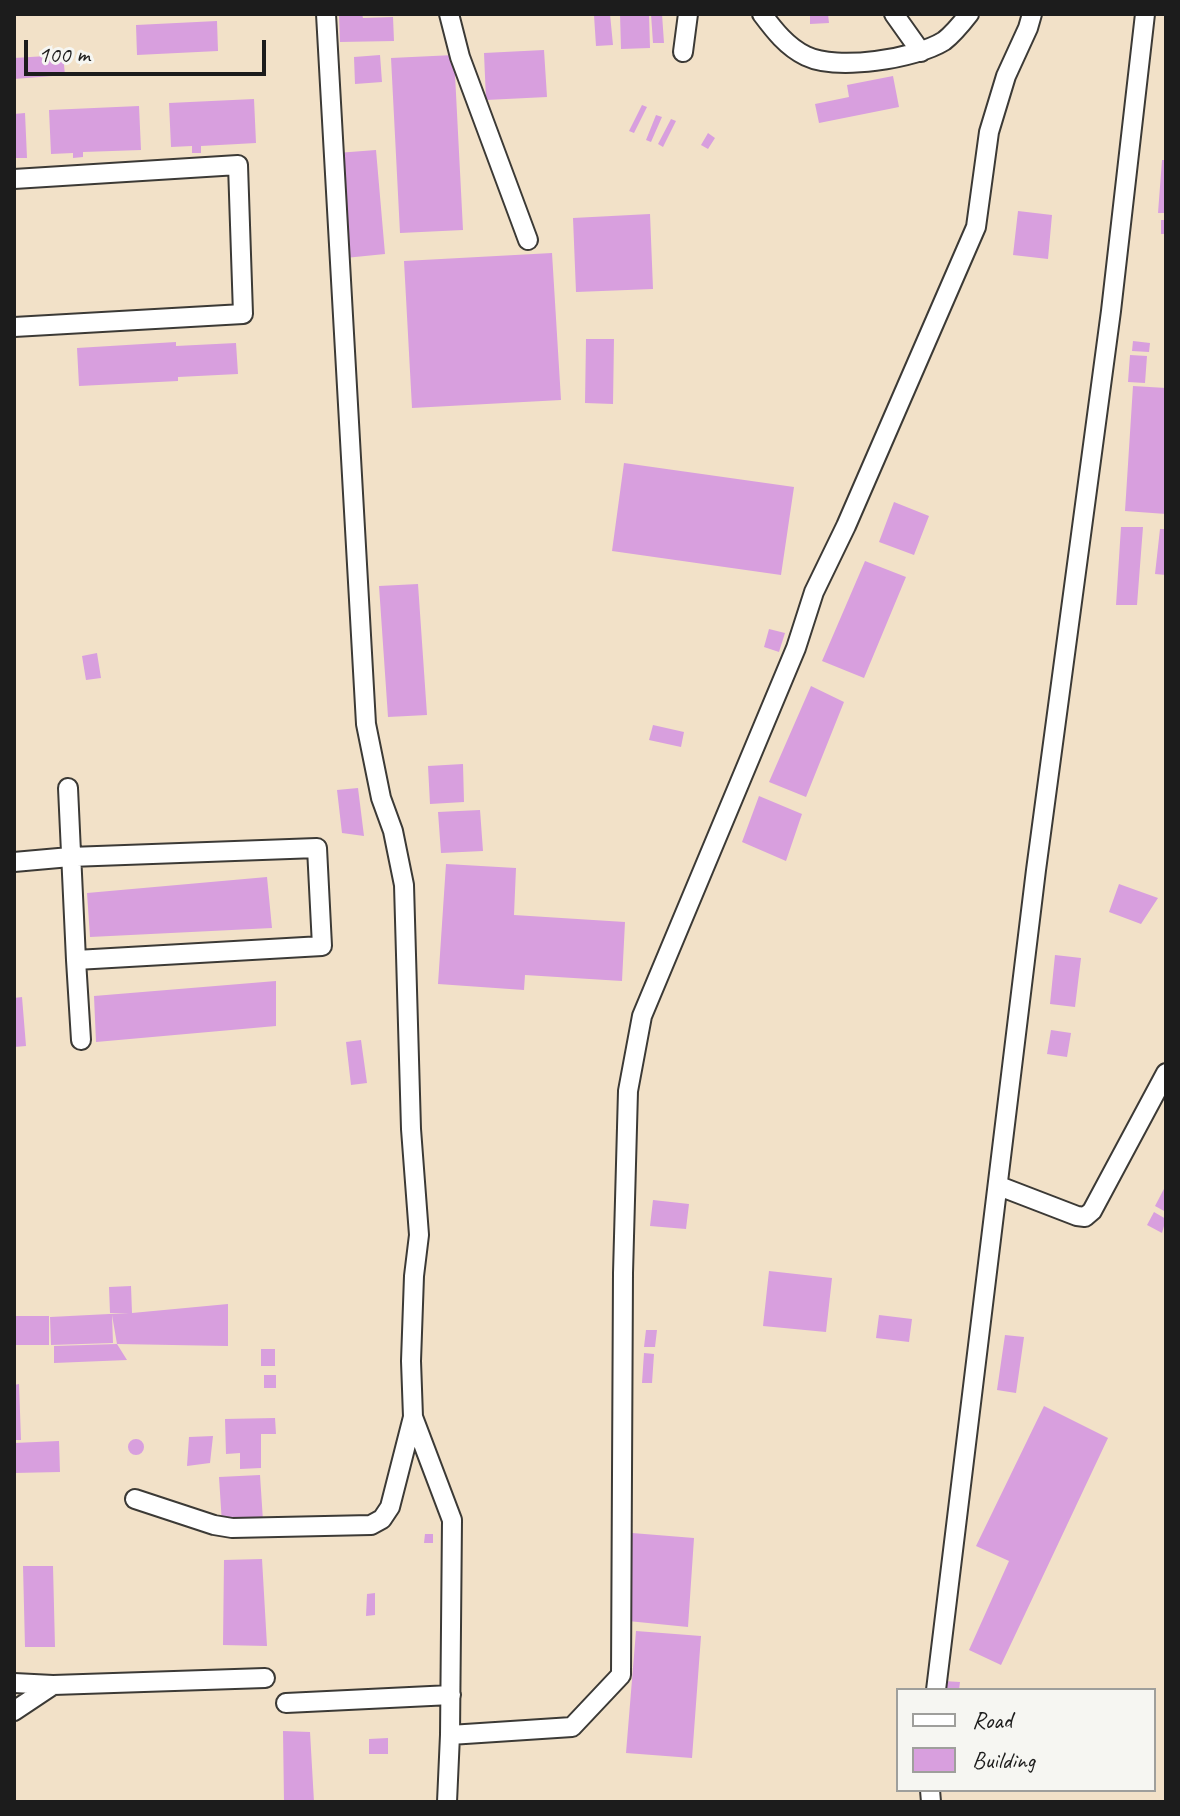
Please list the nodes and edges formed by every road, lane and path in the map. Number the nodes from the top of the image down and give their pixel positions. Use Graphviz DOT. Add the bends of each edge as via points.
graph roads {
  1 [pos="326,14"];
  2 [pos="449,14"];
  3 [pos="688,14"];
  4 [pos="762,14"];
  5 [pos="894,14"];
  6 [pos="969,14"];
  7 [pos="1032,14"];
  8 [pos="1145,14"];
  9 [pos="683,52"];
  10 [pos="921,52"];
  11 [pos="14,179"];
  12 [pos="528,240"];
  13 [pos="14,327"];
  14 [pos="68,788"];
  15 [pos="70,857"];
  16 [pos="14,862"];
  17 [pos="76,960"];
  18 [pos="81,1040"];
  19 [pos="1166,1073"];
  20 [pos="999,1186"];
  21 [pos="413,1417"];
  22 [pos="135,1499"];
  23 [pos="265,1678"];
  24 [pos="14,1683"];
  25 [pos="53,1685"];
  26 [pos="936,1688"];
  27 [pos="451,1695"];
  28 [pos="286,1703"];
  29 [pos="14,1711"];
  30 [pos="450,1735"];
  31 [pos="447,1802"];
  1 -- 21 [label="street" via="366,724 404,885 419,1235"];
  2 -- 12 [label="street"];
  3 -- 9 [label="street"];
  4 -- 10 [label="street" via="778,36 806,56 826,62 892,60"];
  5 -- 10 [label="street"];
  6 -- 10 [label="street" via="946,40"];
  7 -- 30 [label="street" via="989,132 976,227 814,592 796,648 642,1016 628,1091 621,1675 572,1727"];
  8 -- 20 [label="street"];
  11 -- 13 [label="street" via="238,165 243,314"];
  14 -- 15 [label="street"];
  15 -- 16 [label="street"];
  15 -- 17 [label="street"];
  15 -- 17 [label="street" via="317,848 319,876 322,946"];
  17 -- 18 [label="street"];
  19 -- 20 [label="street" via="1085,1217"];
  20 -- 26 [label="street"];
  21 -- 22 [label="street" via="390,1507 371,1525 232,1528"];
  21 -- 27 [label="street" via="452,1520"];
  23 -- 25 [label="street"];
  24 -- 25 [label="street"];
  25 -- 29 [label="street"];
  27 -- 28 [label="street"];
  27 -- 30 [label="street"];
  30 -- 31 [label="street"];
}
